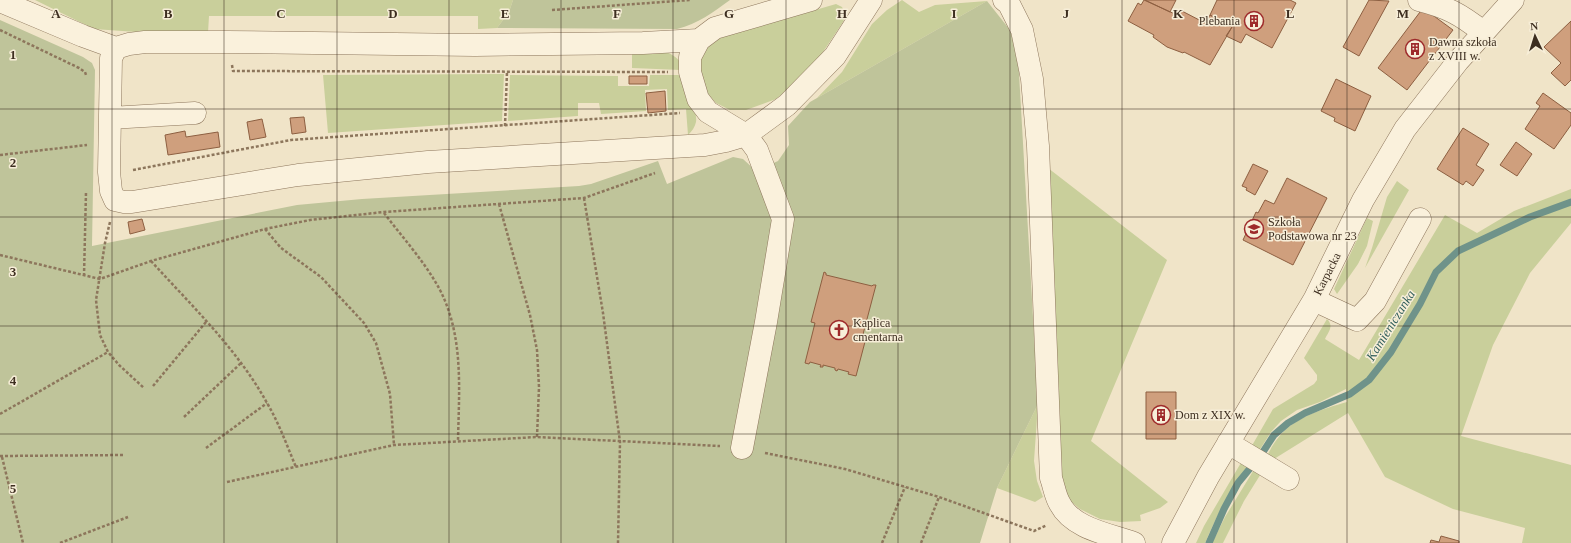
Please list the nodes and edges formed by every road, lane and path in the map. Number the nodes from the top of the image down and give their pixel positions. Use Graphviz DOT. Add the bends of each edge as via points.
graph roads {
  1 [pos="690,0"];
  2 [pos="811,0"];
  3 [pos="871,0"];
  4 [pos="1004,0"];
  5 [pos="1419,0"];
  6 [pos="1513,0"];
  7 [pos="0,1"];
  8 [pos="552,10"];
  9 [pos="0,30"];
  10 [pos="1482,32"];
  11 [pos="699,40"];
  12 [pos="227,42"];
  13 [pos="116,48"];
  14 [pos="507,72"];
  15 [pos="690,72"];
  16 [pos="88,80"];
  17 [pos="195,113"];
  18 [pos="110,118"];
  19 [pos="505,126"];
  20 [pos="746,135"];
  21 [pos="88,138"];
  22 [pos="684,145"];
  23 [pos="0,155"];
  24 [pos="130,170"];
  25 [pos="661,171"];
  26 [pos="86,191"];
  27 [pos="584,198"];
  28 [pos="115,200"];
  29 [pos="499,204"];
  30 [pos="384,212"];
  31 [pos="1420,219"];
  32 [pos="265,229"];
  33 [pos="0,255"];
  34 [pos="151,261"];
  35 [pos="84,276"];
  36 [pos="100,279"];
  37 [pos="1314,300"];
  38 [pos="206,322"];
  39 [pos="108,352"];
  40 [pos="241,363"];
  41 [pos="153,386"];
  42 [pos="144,388"];
  43 [pos="267,403"];
  44 [pos="0,414"];
  45 [pos="184,416"];
  46 [pos="537,437"];
  47 [pos="458,441"];
  48 [pos="620,442"];
  49 [pos="1228,443"];
  50 [pos="394,445"];
  51 [pos="206,448"];
  52 [pos="742,448"];
  53 [pos="125,455"];
  54 [pos="1,457"];
  55 [pos="296,467"];
  56 [pos="1288,479"];
  57 [pos="227,482"];
  58 [pos="905,487"];
  59 [pos="939,498"];
  60 [pos="128,517"];
  61 [pos="1034,531"];
  62 [pos="23,543"];
  63 [pos="60,543"];
  64 [pos="618,543"];
  65 [pos="882,543"];
  66 [pos="921,543"];
  67 [pos="1134,543"];
  68 [pos="1174,543"];
  1 -- 8 [label="path"];
  2 -- 11 [label="street" via="714,28"];
  3 -- 20 [label="street" via="835,56 815,78 787,105"];
  4 -- 67 [label="street" via="1009,4 1022,30 1032,79 1038,146 1051,478 1059,503 1068,516 1082,525"];
  5 -- 10 [label="street" via="1442,6 1465,18"];
  6 -- 10 [label="street, Karpacka"];
  7 -- 13 [label="street"];
  9 -- 16 [label="path" via="79,68 85,72"];
  10 -- 37 [label="street, Karpacka" via="1430,94 1405,129 1363,200"];
  11 -- 12 [label="street" via="483,45"];
  11 -- 15 [label="street" via="690,57"];
  12 -- 13 [label="street" via="145,42"];
  12 -- 14 [label="path" via="233,72"];
  13 -- 18 [label="street" via="111,58"];
  14 -- 15 [label="path"];
  14 -- 19 [label="path"];
  15 -- 20 [label="street" via="698,99 708,112"];
  17 -- 18 [label="street"];
  18 -- 28 [label="street" via="109,172 111,191"];
  19 -- 22 [label="path" via="682,113"];
  19 -- 24 [label="path" via="291,140"];
  20 -- 22 [label="street" via="712,144"];
  20 -- 52 [label="street" via="757,150 783,219"];
  21 -- 23 [label="path" via="88,145"];
  22 -- 28 [label="street" via="428,162 298,175 148,201"];
  25 -- 27 [label="path"];
  26 -- 35 [label="path"];
  27 -- 29 [label="path"];
  27 -- 48 [label="path" via="603,313"];
  28 -- 36 [label="path"];
  29 -- 30 [label="path"];
  29 -- 46 [label="path" via="530,315 537,350"];
  30 -- 32 [label="path" via="310,220"];
  30 -- 47 [label="path" via="424,263 440,290 450,315 456,340 459,373"];
  31 -- 37 [label="street" via="1374,301 1357,320"];
  32 -- 34 [label="path"];
  32 -- 50 [label="path" via="281,248 322,277 364,323 376,344 390,394"];
  33 -- 35 [label="path"];
  34 -- 36 [label="path"];
  34 -- 38 [label="path"];
  35 -- 36 [label="path"];
  36 -- 39 [label="path" via="96,300 98,320 100,335"];
  37 -- 49 [label="street, Karpacka"];
  38 -- 40 [label="path"];
  38 -- 41 [label="path"];
  39 -- 42 [label="path"];
  39 -- 44 [label="path"];
  40 -- 43 [label="path"];
  40 -- 45 [label="path"];
  43 -- 51 [label="path"];
  43 -- 55 [label="path"];
  46 -- 47 [label="path"];
  46 -- 48 [label="path"];
  47 -- 50 [label="path"];
  48 -- 52 [label="path"];
  48 -- 64 [label="path"];
  49 -- 56 [label="street"];
  49 -- 68 [label="street, Karpacka" via="1191,507"];
  50 -- 55 [label="path"];
  52 -- 58 [label="path" via="845,469"];
  53 -- 54 [label="path"];
  54 -- 62 [label="path"];
  55 -- 57 [label="path"];
  58 -- 59 [label="path"];
  58 -- 65 [label="path"];
  59 -- 61 [label="path"];
  59 -- 66 [label="path"];
  60 -- 63 [label="path"];
}
